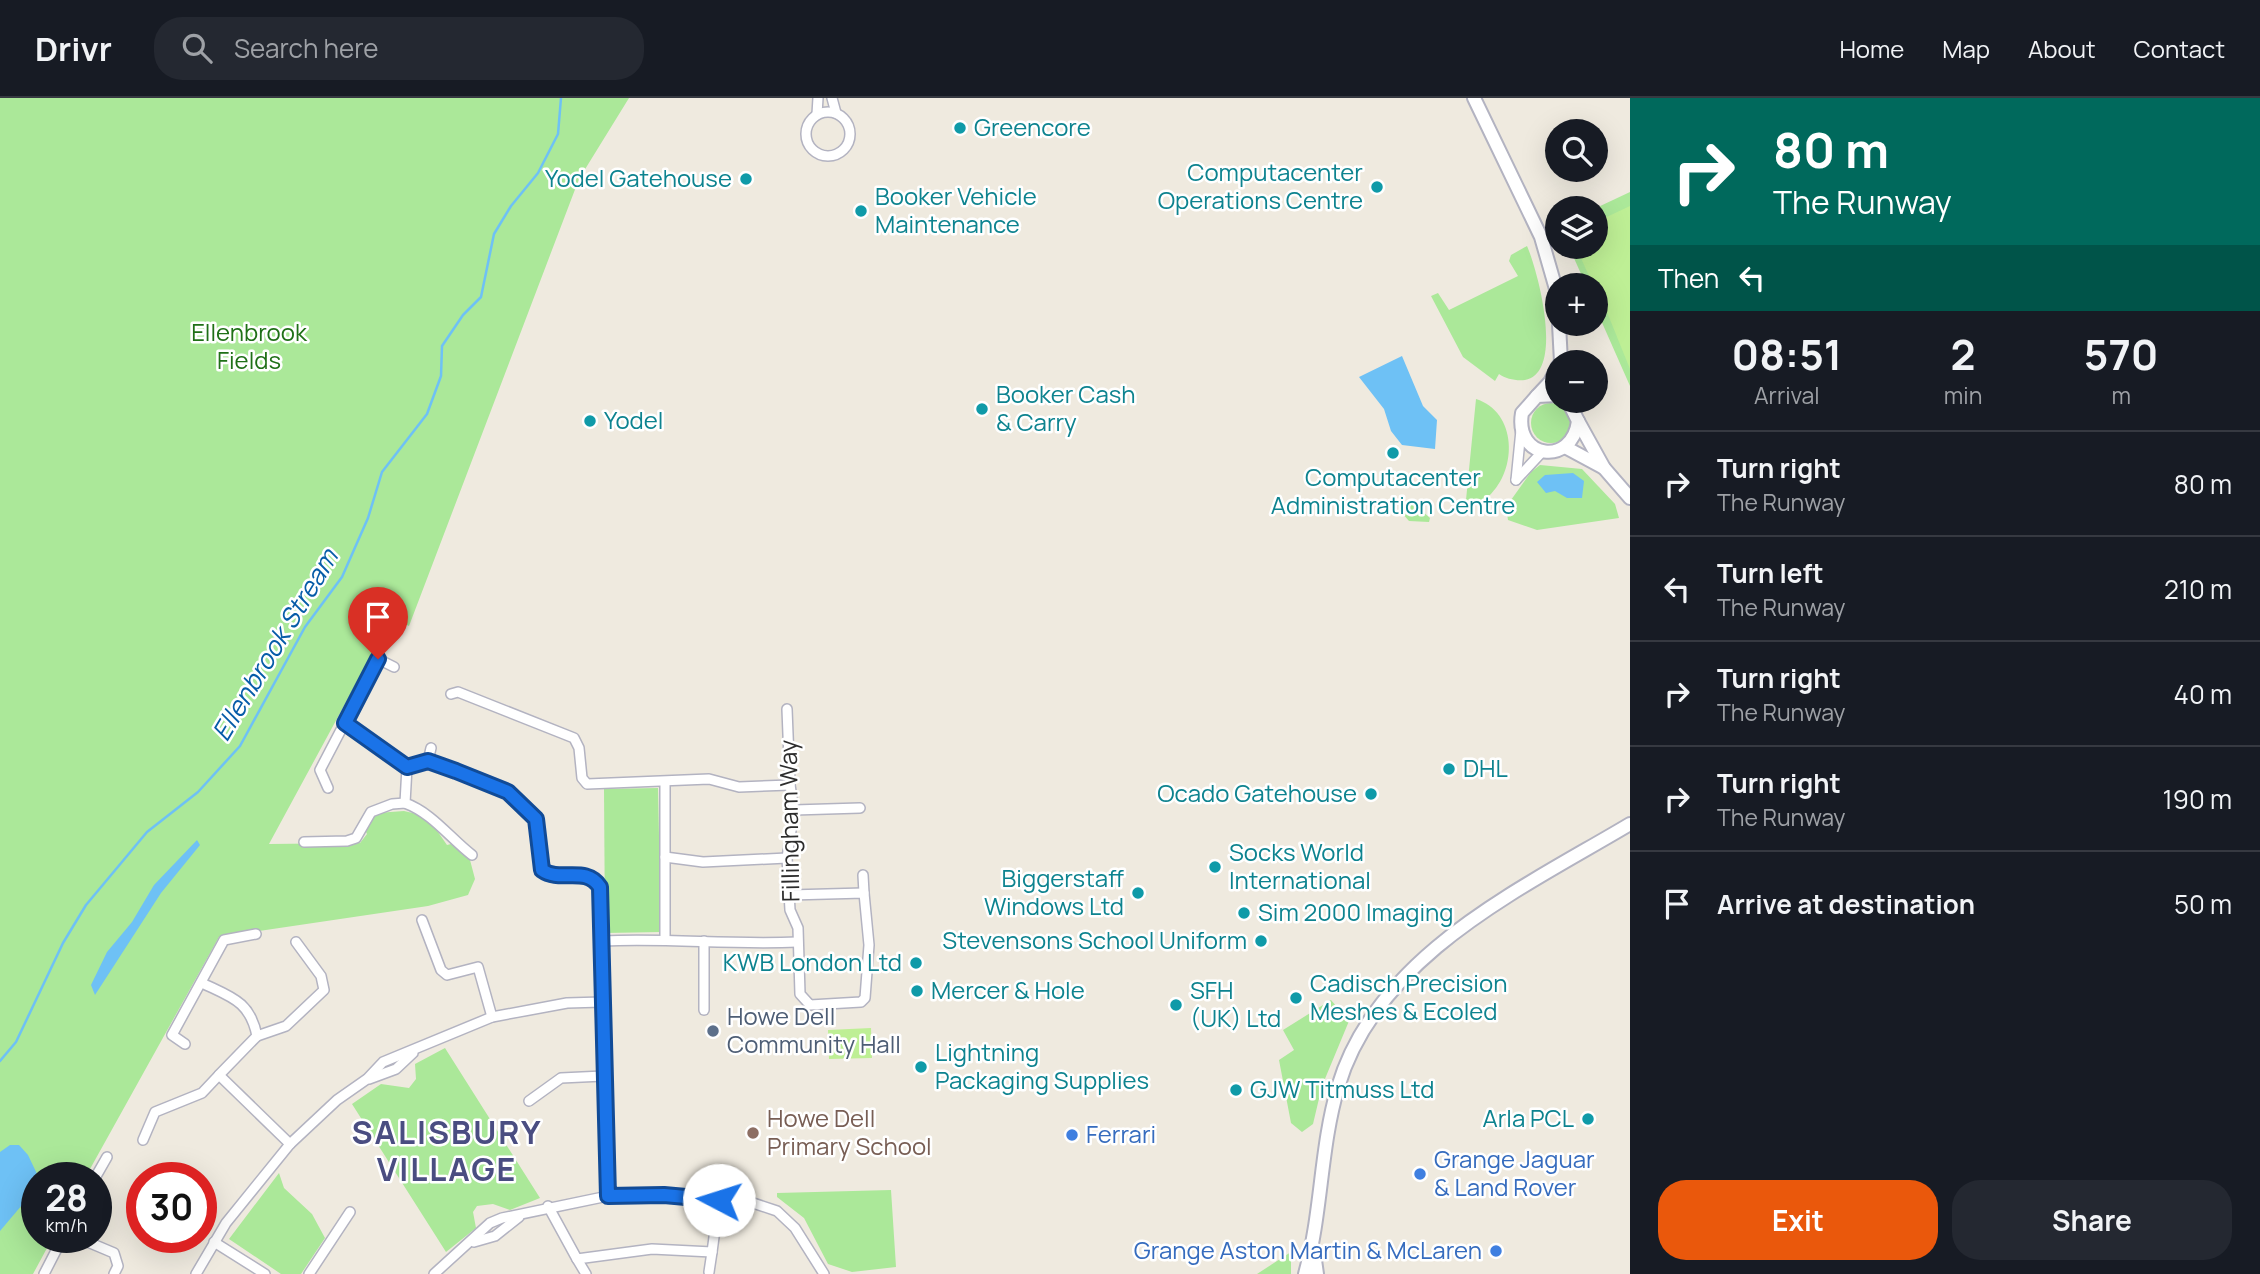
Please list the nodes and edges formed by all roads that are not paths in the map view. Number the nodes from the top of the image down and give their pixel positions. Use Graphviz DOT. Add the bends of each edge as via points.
graph roads {
  1 [pos="818,98"];
  2 [pos="832,98"];
  3 [pos="1474,98"];
  4 [pos="836,113"];
  5 [pos="817,114"];
  6 [pos="1551,273"];
  7 [pos="1545,387"];
  8 [pos="1537,396"];
  9 [pos="1545,396"];
  10 [pos="1574,413"];
  11 [pos="1578,421"];
  12 [pos="1521,430"];
  13 [pos="1565,447"];
  14 [pos="1543,451"];
  15 [pos="1604,468"];
  16 [pos="1630,498"];
  17 [pos="394,667"];
  18 [pos="451,694"];
  19 [pos="788,709"];
  20 [pos="345,723"];
  21 [pos="431,748"];
  22 [pos="428,761"];
  23 [pos="407,767"];
  24 [pos="665,782"];
  25 [pos="790,785"];
  26 [pos="328,788"];
  27 [pos="405,803"];
  28 [pos="860,808"];
  29 [pos="794,810"];
  30 [pos="1630,824"];
  31 [pos="304,842"];
  32 [pos="472,855"];
  33 [pos="665,857"];
  34 [pos="787,858"];
  35 [pos="863,875"];
  36 [pos="864,893"];
  37 [pos="790,895"];
  38 [pos="422,920"];
  39 [pos="256,934"];
  40 [pos="665,938"];
  41 [pos="603,941"];
  42 [pos="704,941"];
  43 [pos="296,942"];
  44 [pos="797,942"];
  45 [pos="202,983"];
  46 [pos="603,1002"];
  47 [pos="704,1010"];
  48 [pos="492,1017"];
  49 [pos="257,1036"];
  50 [pos="185,1044"];
  51 [pos="219,1075"];
  52 [pos="603,1076"];
  53 [pos="529,1101"];
  54 [pos="143,1140"];
  55 [pos="290,1144"];
  56 [pos="107,1157"];
  57 [pos="104,1162"];
  58 [pos="608,1196"];
  59 [pos="719,1200"];
  60 [pos="548,1206"];
  61 [pos="350,1212"];
  62 [pos="217,1238"];
  63 [pos="217,1244"];
  64 [pos="1312,1245"];
  65 [pos="112,1252"];
  66 [pos="712,1252"];
  67 [pos="55,1253"];
  68 [pos="208,1253"];
  69 [pos="577,1259"];
  70 [pos="816,1269"];
  71 [pos="709,1272"];
  72 [pos="44,1274"];
  73 [pos="114,1274"];
  74 [pos="196,1274"];
  75 [pos="265,1274"];
  76 [pos="309,1274"];
  77 [pos="435,1274"];
  78 [pos="586,1274"];
  79 [pos="824,1274"];
  80 [pos="1304,1274"];
  81 [pos="1317,1274"];
  1 -- 5 [label="street"];
  2 -- 4 [label="street"];
  3 -- 6 [label="street" via="1541,237"];
  4 -- 5 [label="street"];
  4 -- 5 [label="street" via="848,124 850,139 841,152 828,157 813,152 805,138 807,125"];
  7 -- 8 [label="street"];
  8 -- 9 [label="street"];
  8 -- 12 [label="street" via="1521,413"];
  10 -- 11 [label="street"];
  11 -- 13 [label="street" via="1577,432"];
  11 -- 15 [label="street"];
  12 -- 14 [label="street" via="1528,443"];
  12 -- 14 [label="street" via="1516,480"];
  13 -- 14 [label="street"];
  13 -- 15 [label="street"];
  15 -- 16 [label="street"];
  17 -- 20 [label="street" via="378,659"];
  18 -- 24 [label="street" via="458,692 574,738 587,784"];
  19 -- 25 [label="street, Fillingham Way"];
  20 -- 23 [label="street"];
  20 -- 26 [label="street" via="320,770"];
  21 -- 22 [label="street"];
  22 -- 23 [label="street"];
  22 -- 41 [label="street" via="508,792 536,819 542,870 547,874 594,878 600,887"];
  23 -- 27 [label="street"];
  24 -- 25 [label="street" via="709,779 739,788"];
  24 -- 33 [label="street"];
  25 -- 29 [label="street, Fillingham Way"];
  27 -- 31 [label="street" via="371,812 356,838"];
  27 -- 32 [label="street" via="428,813"];
  28 -- 29 [label="street"];
  29 -- 34 [label="street, Fillingham Way"];
  30 -- 64 [label="street" via="1456,930 1409,970 1383,1002 1339,1083"];
  33 -- 34 [label="street" via="703,862"];
  33 -- 40 [label="street"];
  34 -- 37 [label="street, Fillingham Way"];
  35 -- 36 [label="street"];
  36 -- 37 [label="street"];
  36 -- 44 [label="street, Fillingham Way" via="869,964 861,1002 810,1005 800,994"];
  37 -- 44 [label="street, Fillingham Way"];
  38 -- 48 [label="street" via="441,970 447,975 478,967"];
  39 -- 45 [label="street" via="224,940"];
  40 -- 41 [label="street"];
  40 -- 42 [label="street"];
  41 -- 46 [label="street"];
  42 -- 44 [label="street"];
  42 -- 47 [label="street"];
  43 -- 49 [label="street" via="321,976 324,990 286,1026"];
  45 -- 49 [label="street" via="251,1011"];
  45 -- 50 [label="street" via="172,1035"];
  46 -- 48 [label="street" via="567,1003"];
  46 -- 52 [label="street"];
  48 -- 55 [label="street" via="383,1062"];
  49 -- 51 [label="street"];
  51 -- 54 [label="street" via="202,1093 159,1109"];
  51 -- 55 [label="street"];
  52 -- 53 [label="street" via="561,1078"];
  52 -- 58 [label="street"];
  55 -- 62 [label="street"];
  56 -- 57 [label="street"];
  58 -- 59 [label="street"];
  58 -- 60 [label="street"];
  59 -- 66 [label="street"];
  59 -- 70 [label="street" via="777,1211 795,1228"];
  60 -- 69 [label="street"];
  60 -- 77 [label="street" via="491,1223"];
  61 -- 76 [label="street"];
  63 -- 75 [label="street"];
  64 -- 80 [label="street"];
  64 -- 81 [label="street"];
  65 -- 73 [label="street" via="118,1259"];
  66 -- 69 [label="street" via="652,1249"];
  66 -- 71 [label="street"];
  67 -- 72 [label="street"];
  68 -- 74 [label="street"];
  69 -- 78 [label="street"];
  70 -- 79 [label="street"];
}
